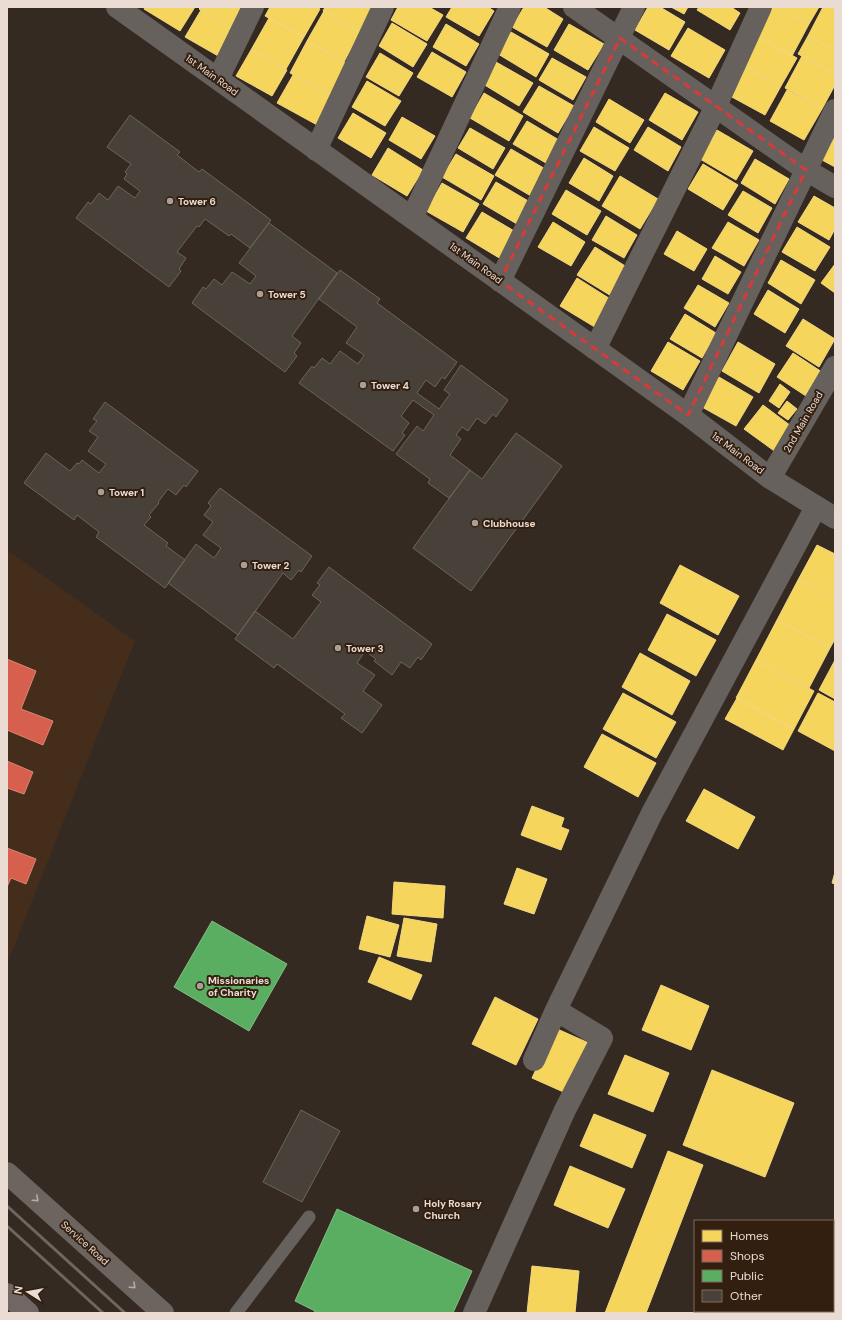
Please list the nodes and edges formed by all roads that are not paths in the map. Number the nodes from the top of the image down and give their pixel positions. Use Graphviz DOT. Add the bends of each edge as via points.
graph roads {
  1 [pos="254,7"];
  2 [pos="383,7"];
  3 [pos="510,7"];
  4 [pos="574,7"];
  5 [pos="634,7"];
  6 [pos="761,7"];
  7 [pos="127,10"];
  8 [pos="620,38"];
  9 [pos="218,79"];
  10 [pos="716,106"];
  11 [pos="835,110"];
  12 [pos="316,150"];
  13 [pos="806,170"];
  14 [pos="835,187"];
  15 [pos="412,218"];
  16 [pos="500,282"];
  17 [pos="595,349"];
  18 [pos="835,367"];
  19 [pos="688,415"];
  20 [pos="770,478"];
  21 [pos="816,508"];
  22 [pos="835,518"];
  23 [pos="556,1010"];
  24 [pos="534,1060"];
  25 [pos="7,1174"];
  26 [pos="309,1217"];
  27 [pos="7,1294"];
  28 [pos="28,1313"];
  29 [pos="162,1313"];
  30 [pos="236,1313"];
  31 [pos="474,1313"];
  1 -- 9 [label="street"];
  2 -- 12 [label="street"];
  3 -- 15 [label="street"];
  4 -- 8 [label="street"];
  5 -- 8 [label="street"];
  6 -- 10 [label="street"];
  7 -- 9 [label="street, 1st Main Road"];
  8 -- 10 [label="street"];
  8 -- 16 [label="street"];
  9 -- 12 [label="street, 1st Main Road"];
  10 -- 13 [label="street"];
  10 -- 17 [label="street"];
  11 -- 13 [label="street"];
  12 -- 15 [label="street, 1st Main Road"];
  13 -- 14 [label="street"];
  13 -- 19 [label="street"];
  15 -- 16 [label="street, 1st Main Road"];
  16 -- 17 [label="street, 1st Main Road"];
  17 -- 19 [label="street, 1st Main Road"];
  18 -- 20 [label="street, 2nd Main Road"];
  19 -- 20 [label="street, 1st Main Road"];
  20 -- 21 [label="street, 1st Main Road"];
  21 -- 22 [label="street, 1st Main Road"];
  21 -- 23 [label="street" via="652,813"];
  23 -- 24 [label="street"];
  23 -- 31 [label="street" via="602,1038 565,1110"];
  25 -- 29 [label="main road, Service Road, one-way"];
  26 -- 30 [label="lane"];
  27 -- 28 [label="highway"];
}
